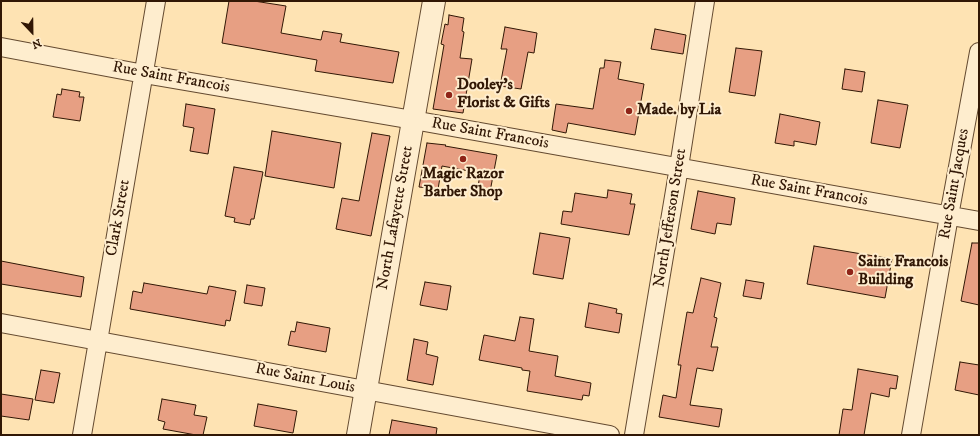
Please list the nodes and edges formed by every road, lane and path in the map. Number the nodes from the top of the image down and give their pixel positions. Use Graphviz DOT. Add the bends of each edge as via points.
graph roads {
  1 [pos="156,1"];
  2 [pos="434,1"];
  3 [pos="705,1"];
  4 [pos="1,47"];
  5 [pos="979,52"];
  6 [pos="144,74"];
  7 [pos="413,120"];
  8 [pos="679,167"];
  9 [pos="949,216"];
  10 [pos="979,221"];
  11 [pos="1,323"];
  12 [pos="98,340"];
  13 [pos="366,391"];
  14 [pos="82,435"];
  15 [pos="358,435"];
  16 [pos="610,435"];
  17 [pos="634,435"];
  18 [pos="911,435"];
  1 -- 6 [label="street, Clark Street"];
  2 -- 7 [label="street, North Lafayette Street"];
  3 -- 8 [label="street, North Jefferson Street"];
  4 -- 6 [label="street, Rue Saint Francois"];
  5 -- 9 [label="street, Rue Saint Jacques"];
  6 -- 7 [label="street, Rue Saint Francois"];
  6 -- 12 [label="street, Clark Street"];
  7 -- 8 [label="street, Rue Saint Francois"];
  7 -- 13 [label="street, North Lafayette Street"];
  8 -- 9 [label="street, Rue Saint Francois"];
  8 -- 17 [label="street, North Jefferson Street"];
  9 -- 10 [label="street, Rue Saint Francois"];
  9 -- 18 [label="street, Rue Saint Jacques"];
  11 -- 12 [label="street, Rue Saint Louis"];
  12 -- 13 [label="street, Rue Saint Louis"];
  12 -- 14 [label="street, Clark Street"];
  13 -- 15 [label="street, North Lafayette Street"];
  13 -- 16 [label="street, Rue Saint Louis"];
}
